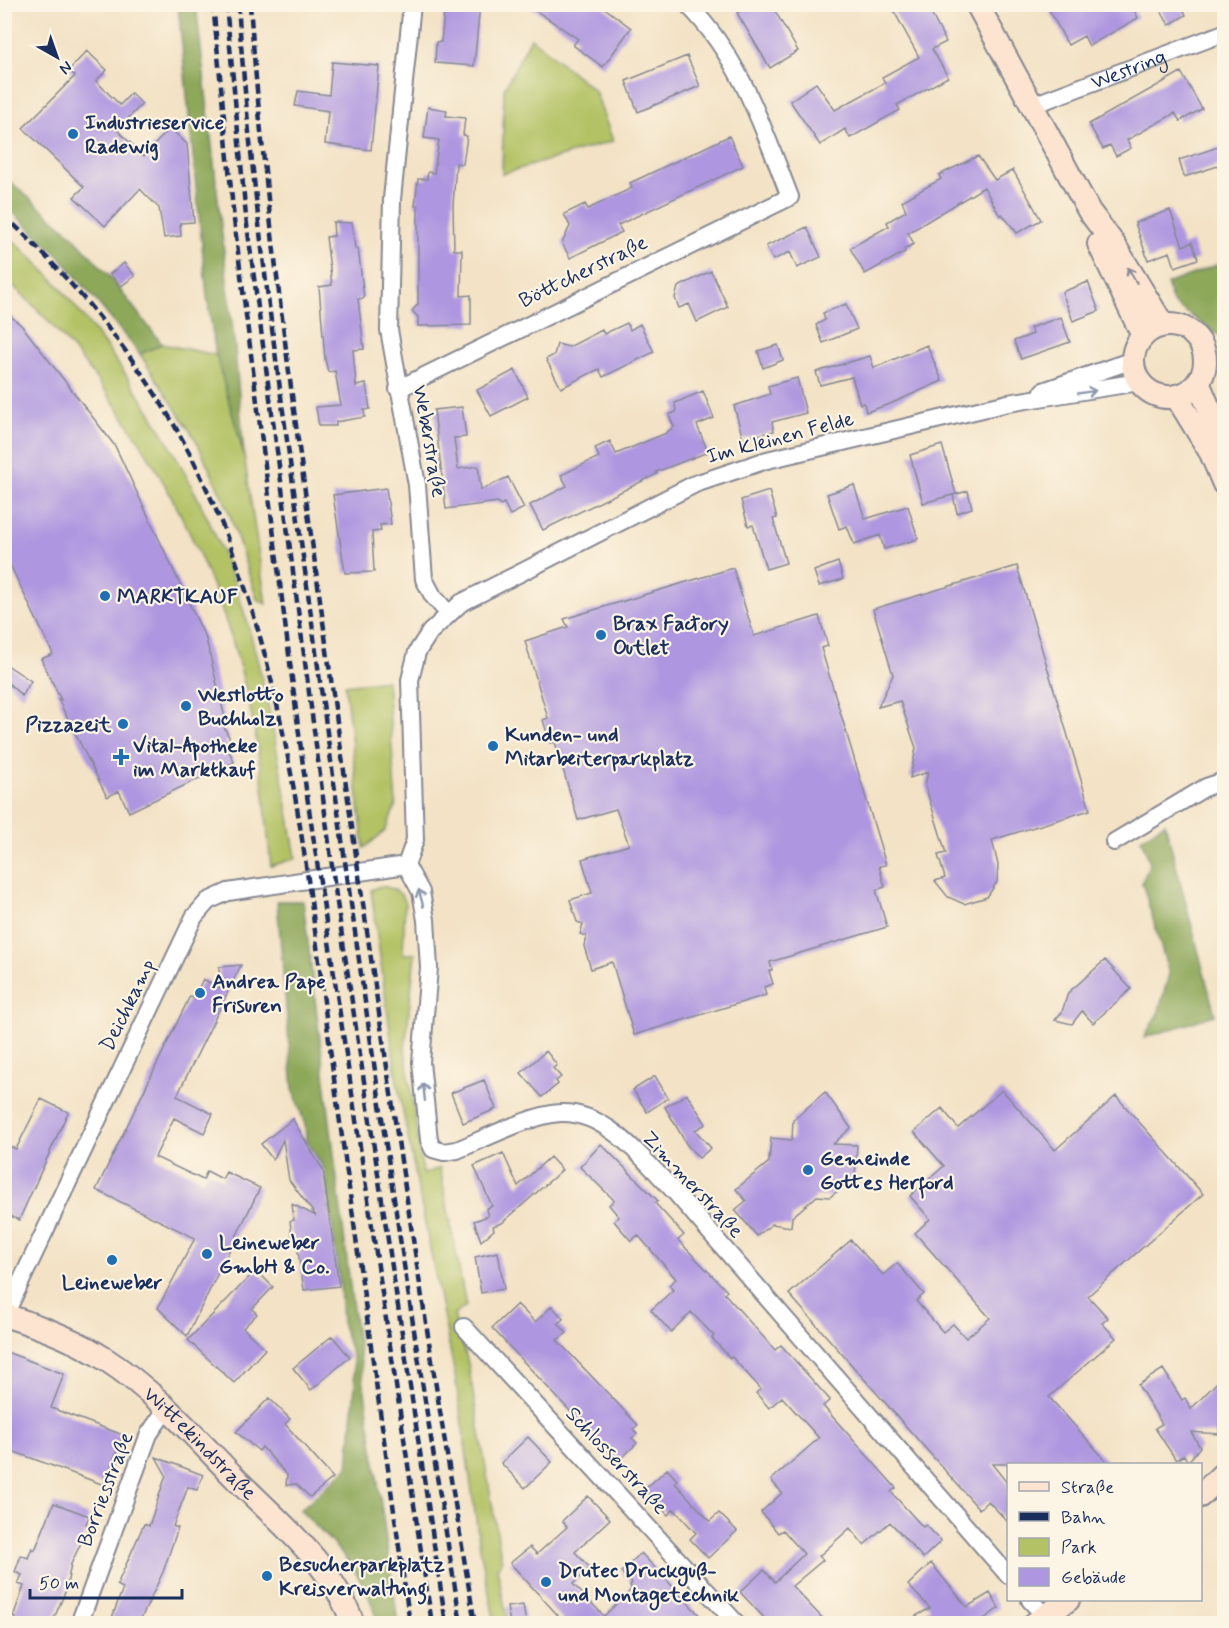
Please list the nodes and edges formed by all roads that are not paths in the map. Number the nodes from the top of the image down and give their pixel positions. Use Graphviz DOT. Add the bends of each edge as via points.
graph roads {
  1 [pos="412,4"];
  2 [pos="687,4"];
  3 [pos="977,4"];
  4 [pos="1224,33"];
  5 [pos="1033,105"];
  6 [pos="1089,211"];
  7 [pos="1163,325"];
  8 [pos="1143,336"];
  9 [pos="1132,360"];
  10 [pos="1139,382"];
  11 [pos="1198,382"];
  12 [pos="398,389"];
  13 [pos="1176,396"];
  14 [pos="1008,404"];
  15 [pos="1224,444"];
  16 [pos="1224,484"];
  17 [pos="448,613"];
  18 [pos="1224,781"];
  19 [pos="1114,842"];
  20 [pos="406,866"];
  21 [pos="5,1315"];
  22 [pos="464,1327"];
  23 [pos="167,1408"];
  24 [pos="1224,1473"];
  25 [pos="1202,1494"];
  26 [pos="1007,1574"];
  27 [pos="1064,1601"];
  28 [pos="1037,1613"];
  29 [pos="79,1623"];
  30 [pos="353,1623"];
  31 [pos="737,1623"];
  1 -- 12 [label="street, Weberstraße" via="392,199 389,276 390,330"];
  2 -- 12 [label="street, Böttcherstraße" via="703,20 741,77 790,197"];
  3 -- 5 [label="street"];
  4 -- 5 [label="street, Westring"];
  5 -- 6 [label="street"];
  7 -- 6 [label="street, one-way"];
  6 -- 8 [label="street" via="1101,249"];
  7 -- 8 [label="street"];
  7 -- 11 [label="street" via="1187,330 1198,339 1204,350 1205,367"];
  8 -- 9 [label="street"];
  9 -- 10 [label="street"];
  9 -- 14 [label="street, Im Kleinen Felde"];
  10 -- 13 [label="street" via="1162,397"];
  14 -- 10 [label="street, Im Kleinen Felde, one-way"];
  11 -- 13 [label="street" via="1188,392"];
  11 -- 15 [label="street"];
  12 -- 17 [label="street, Weberstraße" via="417,485 424,579"];
  13 -- 16 [label="street" via="1211,453"];
  14 -- 17 [label="street, Im Kleinen Felde" via="767,460 695,484 508,578"];
  17 -- 20 [label="street" via="417,652 410,680 415,840"];
  18 -- 19 [label="street" via="1206,787"];
  20 -- 21 [label="street, Deichkamp" via="228,892 208,901 194,917"];
  26 -- 20 [label="street, Zimmerstraße, one-way" via="675,1192 639,1154 612,1133 578,1114 560,1113 457,1150 433,1149 421,1062 429,968 426,920 421,892"];
  21 -- 23 [label="street, Wittekindstraße" via="90,1350"];
  22 -- 31 [label="street, Schlosserstraße"];
  23 -- 29 [label="street, Borriesstraße" via="149,1434"];
  23 -- 30 [label="street, Wittekindstraße" via="307,1550 340,1594"];
  24 -- 25 [label="street"];
  27 -- 28 [label="street"];
}
